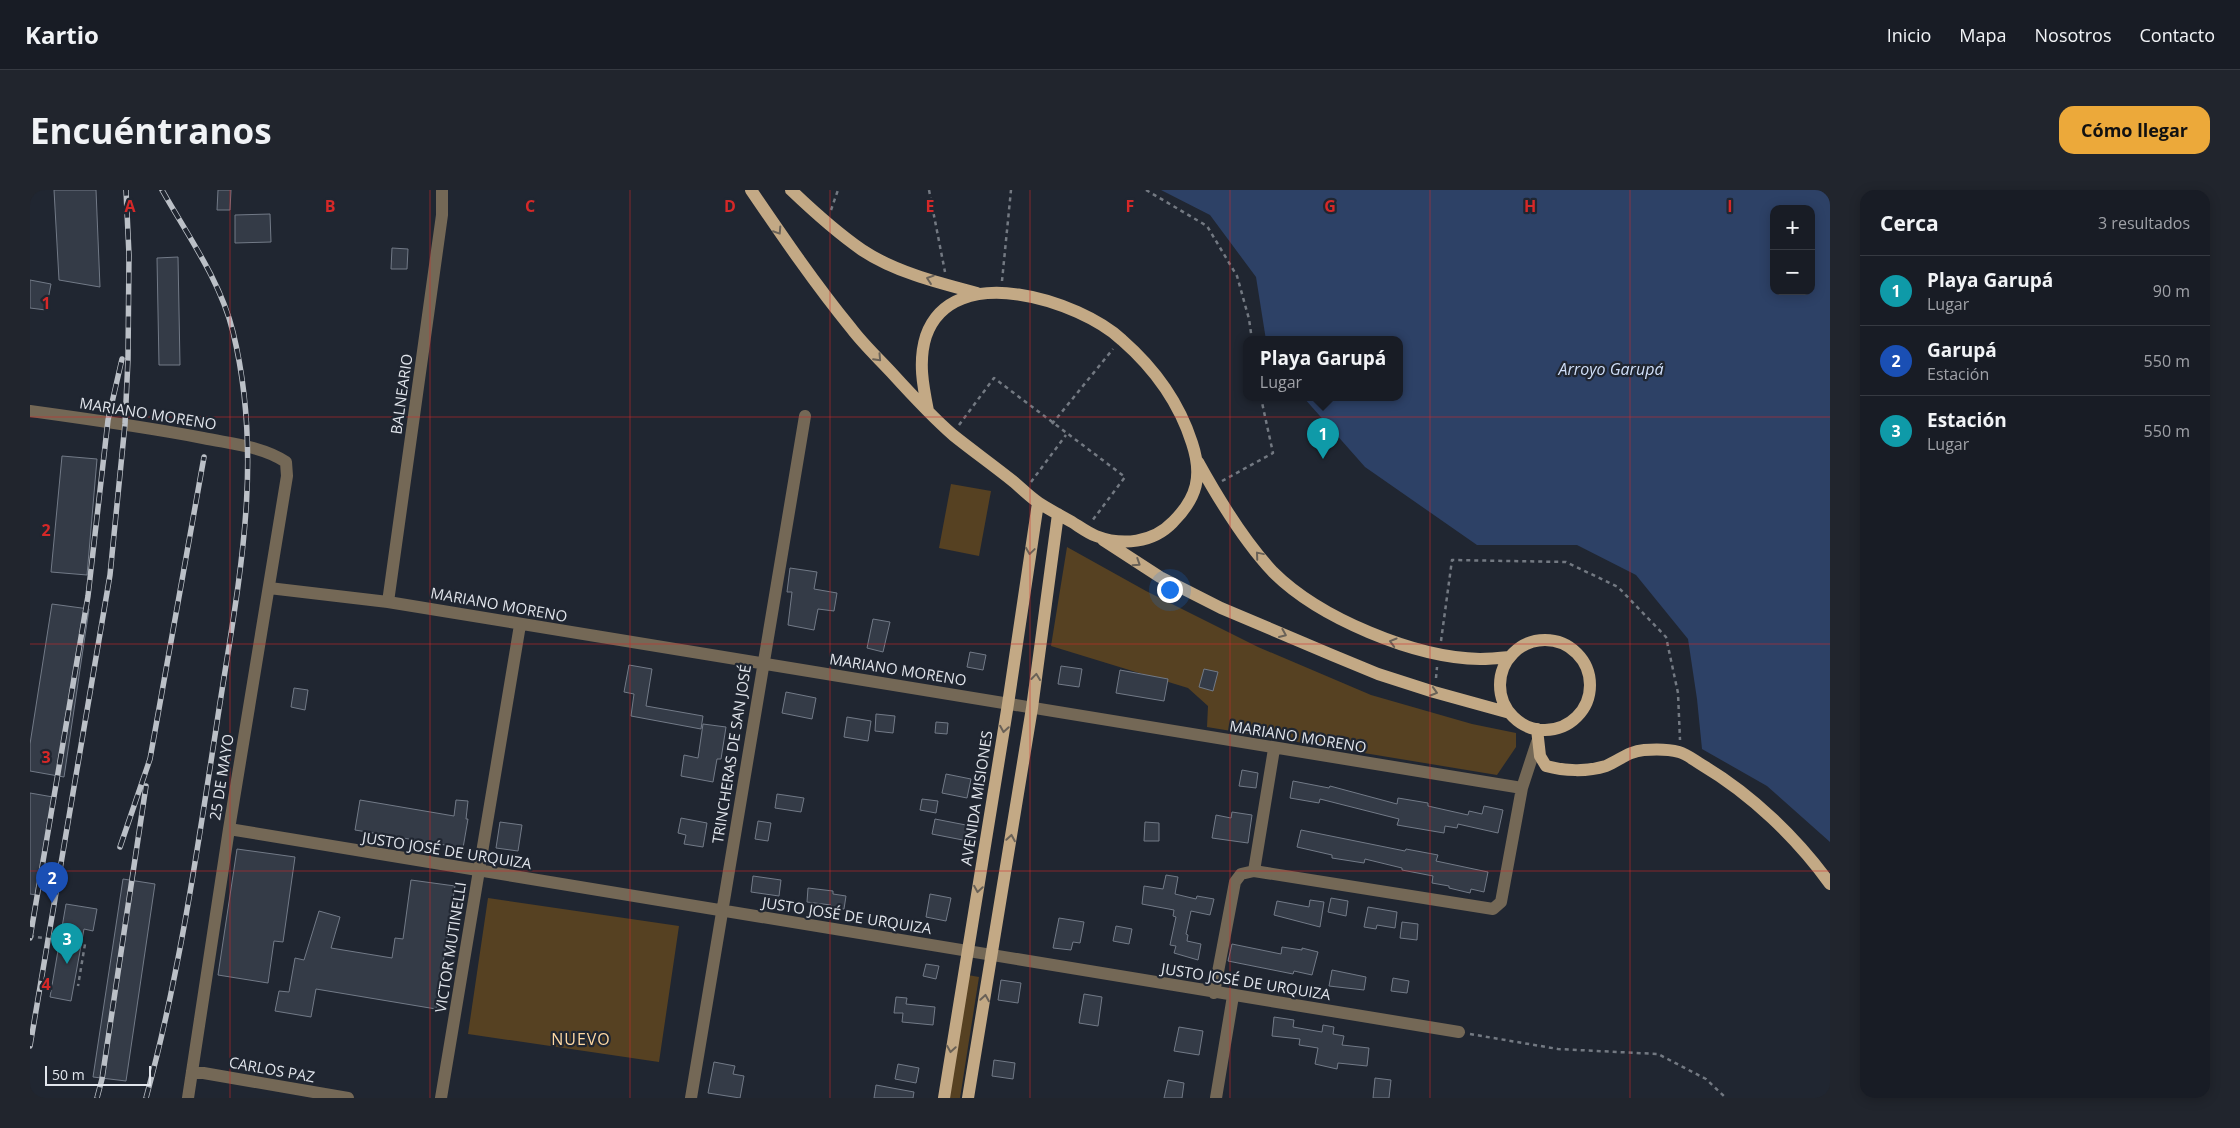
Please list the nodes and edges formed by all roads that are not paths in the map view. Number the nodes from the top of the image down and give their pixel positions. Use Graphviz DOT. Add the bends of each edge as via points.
graph roads {
  1 [pos="442,190"];
  2 [pos="751,190"];
  3 [pos="791,190"];
  4 [pos="977,294"];
  5 [pos="30,411"];
  6 [pos="928,412"];
  7 [pos="805,416"];
  8 [pos="1198,460"];
  9 [pos="286,462"];
  10 [pos="1038,503"];
  11 [pos="1058,514"];
  12 [pos="1091,533"];
  13 [pos="269,588"];
  14 [pos="388,602"];
  15 [pos="520,624"];
  16 [pos="1510,657"];
  17 [pos="763,663"];
  18 [pos="1008,704"];
  19 [pos="1032,708"];
  20 [pos="1510,713"];
  21 [pos="1537,729"];
  22 [pos="1537,742"];
  23 [pos="1274,749"];
  24 [pos="1522,788"];
  25 [pos="229,829"];
  26 [pos="1254,870"];
  27 [pos="478,872"];
  28 [pos="1830,884"];
  29 [pos="722,911"];
  30 [pos="968,951"];
  31 [pos="992,955"];
  32 [pos="1214,993"];
  33 [pos="1233,996"];
  34 [pos="1459,1032"];
  35 [pos="192,1071"];
  36 [pos="188,1098"];
  37 [pos="348,1098"];
  38 [pos="441,1098"];
  39 [pos="691,1098"];
  40 [pos="944,1098"];
  41 [pos="968,1098"];
  42 [pos="1216,1098"];
  1 -- 14 [label="street, BALNEARIO" via="442,215"];
  2 -- 6 [label="main road, one-way" via="797,259 852,330"];
  4 -- 3 [label="main road, one-way" via="896,267 863,251 826,224"];
  4 -- 6 [label="main road" via="952,304 938,315 927,333 921,365"];
  4 -- 8 [label="main road" via="1014,293 1054,302 1084,314 1121,338 1162,382 1188,429"];
  5 -- 9 [label="street, MARIANO MORENO" via="152,428 248,447 273,453"];
  6 -- 10 [label="main road"];
  7 -- 17 [label="street, TRINCHERAS DE SAN JOSÉ"];
  8 -- 12 [label="main road" via="1195,491 1184,511 1155,536 1138,541"];
  16 -- 8 [label="main road, one-way" via="1479,659 1439,654 1388,640 1347,623 1298,594 1256,552 1211,486"];
  9 -- 13 [label="street, 25 DE MAYO" via="287,476"];
  10 -- 11 [label="main road"];
  10 -- 18 [label="main road, AVENIDA MISIONES, one-way"];
  11 -- 12 [label="main road"];
  19 -- 11 [label="main road, one-way"];
  12 -- 20 [label="main road, one-way" via="1160,577 1221,608 1378,674"];
  13 -- 14 [label="street, MARIANO MORENO"];
  13 -- 25 [label="street, 25 DE MAYO"];
  14 -- 15 [label="street, MARIANO MORENO"];
  15 -- 17 [label="street, MARIANO MORENO"];
  15 -- 27 [label="street, VICTOR MUTINELLI"];
  16 -- 20 [label="main road" via="1500,685"];
  16 -- 21 [label="main road" via="1521,647 1549,640 1576,652 1585,663 1590,677 1586,705 1565,725 1551,730"];
  17 -- 18 [label="street, MARIANO MORENO"];
  17 -- 29 [label="street, TRINCHERAS DE SAN JOSÉ"];
  18 -- 19 [label="street, MARIANO MORENO"];
  18 -- 30 [label="main road, AVENIDA MISIONES, one-way"];
  19 -- 23 [label="street, MARIANO MORENO"];
  31 -- 19 [label="main road, one-way"];
  20 -- 21 [label="main road"];
  21 -- 22 [label="main road"];
  22 -- 24 [label="street"];
  22 -- 28 [label="main road" via="1546,766 1557,769 1588,770 1644,750 1680,752 1748,798 1786,833"];
  23 -- 24 [label="street, MARIANO MORENO"];
  23 -- 26 [label="street"];
  24 -- 26 [label="street" via="1501,902 1492,909"];
  25 -- 27 [label="street, JUSTO JOSÉ DE URQUIZA"];
  25 -- 35 [label="street, 25 DE MAYO"];
  26 -- 32 [label="street" via="1241,874 1235,882"];
  27 -- 29 [label="street, JUSTO JOSÉ DE URQUIZA"];
  27 -- 38 [label="street, VICTOR MUTINELLI"];
  29 -- 30 [label="street, JUSTO JOSÉ DE URQUIZA"];
  29 -- 39 [label="street, TRINCHERAS DE SAN JOSÉ"];
  30 -- 31 [label="street, JUSTO JOSÉ DE URQUIZA"];
  30 -- 40 [label="main road, AVENIDA MISIONES, one-way"];
  31 -- 32 [label="street, JUSTO JOSÉ DE URQUIZA"];
  41 -- 31 [label="main road, one-way"];
  32 -- 33 [label="street, JUSTO JOSÉ DE URQUIZA"];
  33 -- 34 [label="street, JUSTO JOSÉ DE URQUIZA"];
  33 -- 42 [label="street"];
  35 -- 36 [label="street, 25 DE MAYO"];
  35 -- 37 [label="street, CARLOS PAZ"];
}
